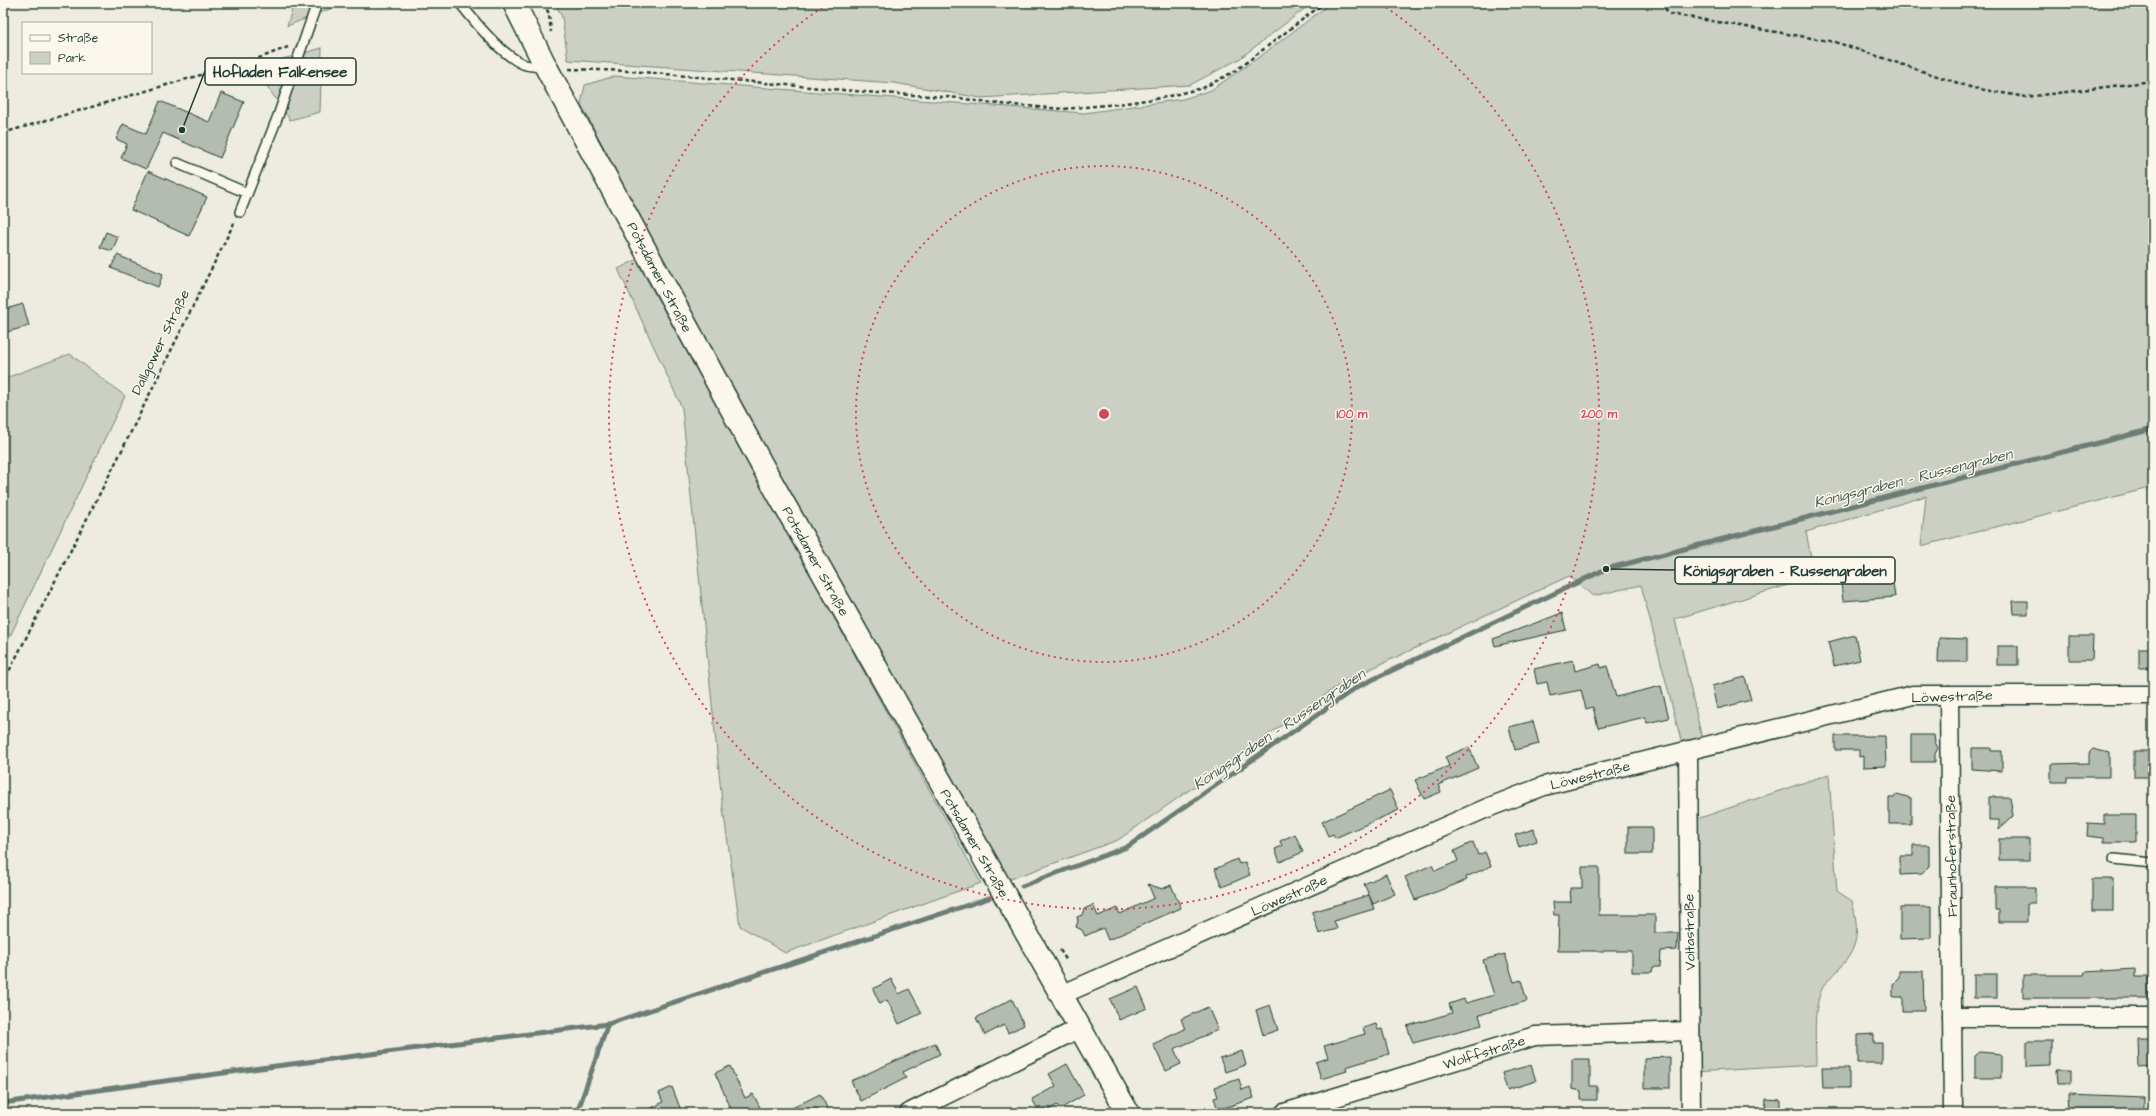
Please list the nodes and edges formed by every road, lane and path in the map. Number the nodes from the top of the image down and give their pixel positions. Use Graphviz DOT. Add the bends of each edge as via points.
graph roads {
  1 [pos="317,3"];
  2 [pos="460,3"];
  3 [pos="514,3"];
  4 [pos="1324,3"];
  5 [pos="1660,3"];
  6 [pos="303,42"];
  7 [pos="546,67"];
  8 [pos="2153,81"];
  9 [pos="3,134"];
  10 [pos="177,163"];
  11 [pos="247,193"];
  12 [pos="240,212"];
  13 [pos="3,683"];
  14 [pos="1949,695"];
  15 [pos="2153,695"];
  16 [pos="1688,750"];
  17 [pos="2114,859"];
  18 [pos="2153,863"];
  19 [pos="1061,995"];
  20 [pos="1952,1017"];
  21 [pos="2153,1017"];
  22 [pos="1080,1028"];
  23 [pos="1690,1031"];
  24 [pos="909,1113"];
  25 [pos="1128,1113"];
  26 [pos="1284,1113"];
  27 [pos="1691,1113"];
  28 [pos="1953,1113"];
  1 -- 6 [label="lane"];
  2 -- 7 [label="lane" via="475,22 509,55 524,65"];
  3 -- 7 [label="street, Potsdamer Straße"];
  4 -- 7 [label="path" via="1235,71 1203,88 1118,104 1063,109 630,71"];
  5 -- 8 [label="path" via="1670,14 1835,42 1973,88 2026,96"];
  6 -- 9 [label="path" via="262,57"];
  6 -- 11 [label="lane" via="278,116"];
  7 -- 19 [label="street, Potsdamer Straße" via="763,467"];
  10 -- 11 [label="lane"];
  11 -- 12 [label="lane"];
  12 -- 13 [label="path, Dallgower Straße"];
  14 -- 15 [label="street, Löwestraße"];
  14 -- 16 [label="street, Löwestraße" via="1913,695"];
  14 -- 20 [label="street, Fraunhoferstraße"];
  16 -- 19 [label="street, Löwestraße" via="1544,786 1487,808"];
  16 -- 23 [label="street, Voltastraße"];
  17 -- 18 [label="lane"];
  19 -- 22 [label="street, Potsdamer Straße"];
  20 -- 21 [label="street"];
  20 -- 28 [label="street, Fraunhoferstraße"];
  22 -- 24 [label="street"];
  22 -- 25 [label="street, Potsdamer Straße"];
  23 -- 26 [label="street, Wolffstraße" via="1535,1036"];
  23 -- 27 [label="street, Voltastraße"];
}
